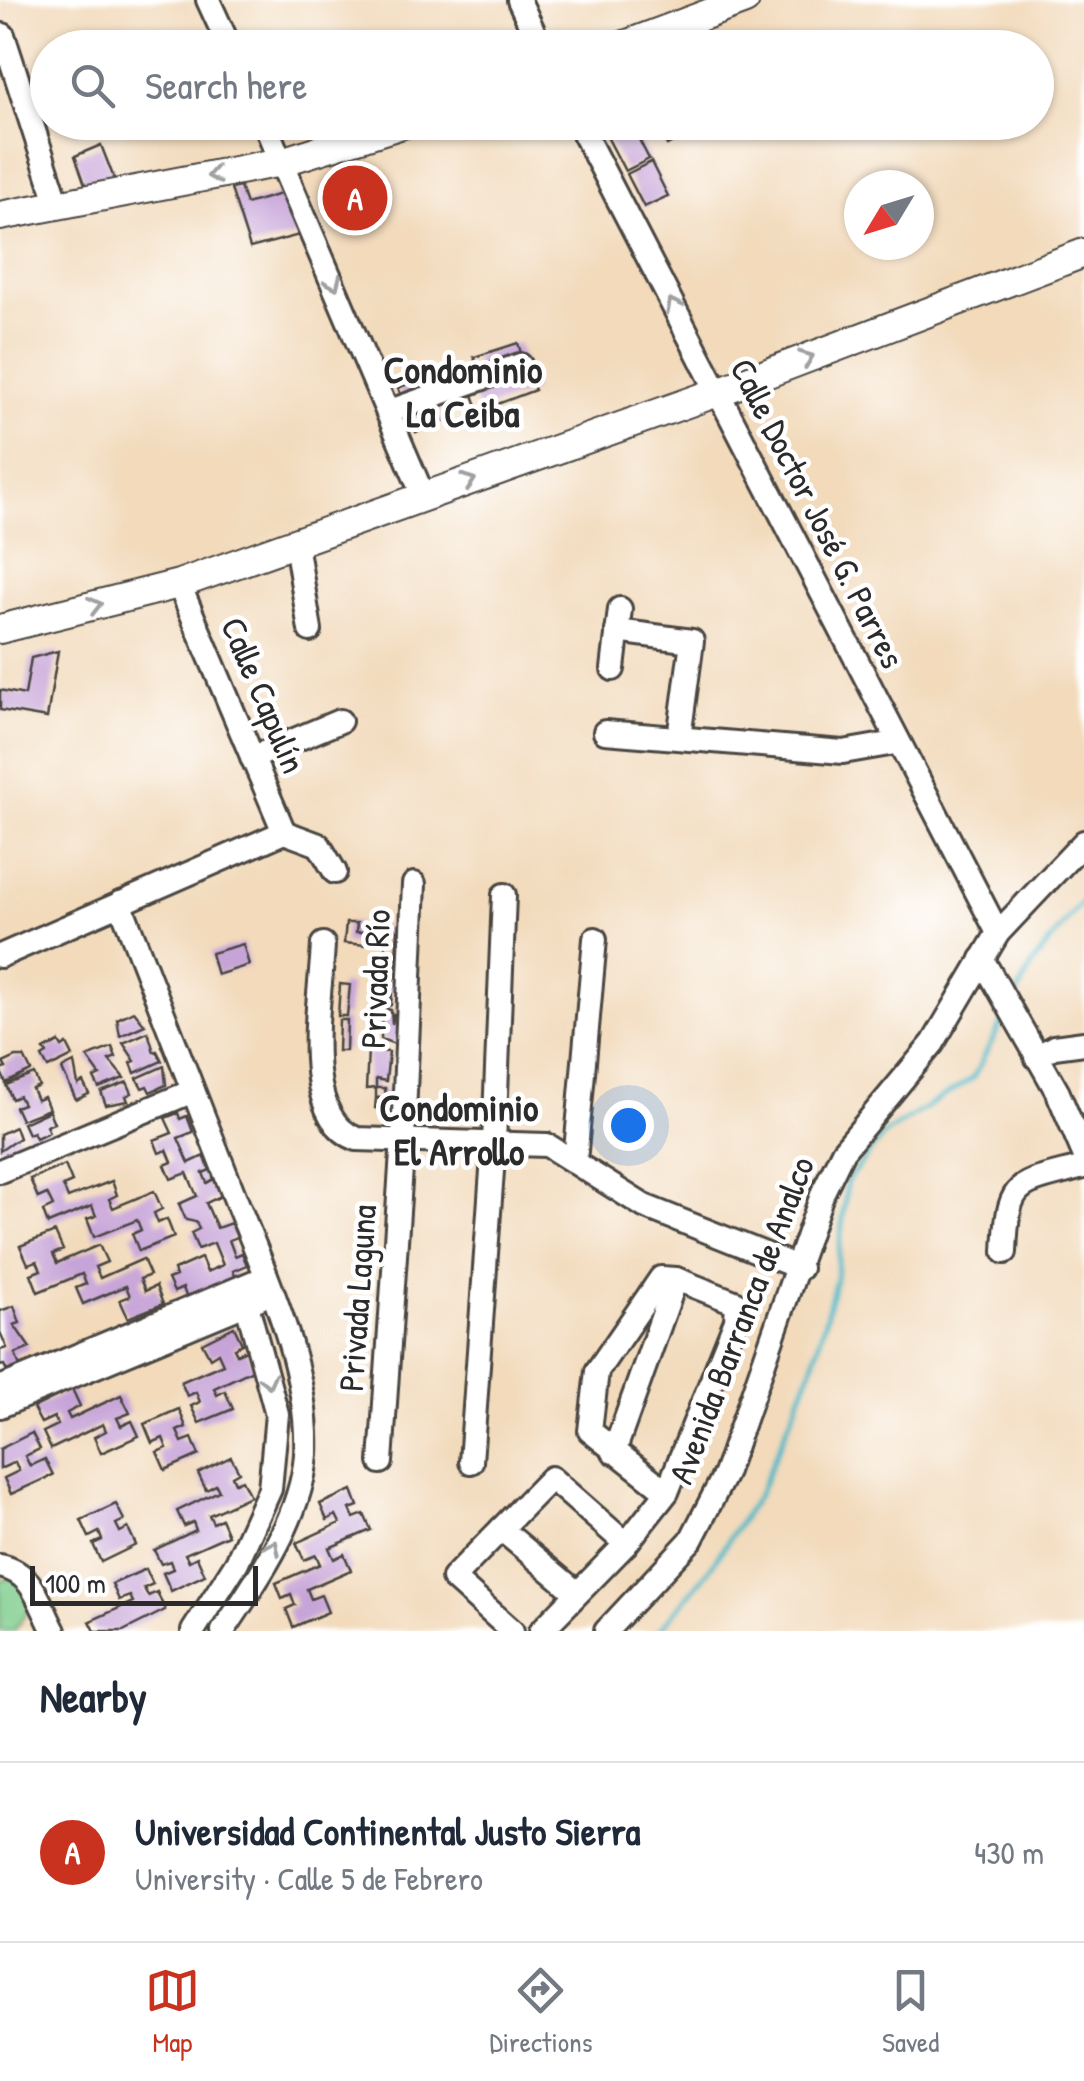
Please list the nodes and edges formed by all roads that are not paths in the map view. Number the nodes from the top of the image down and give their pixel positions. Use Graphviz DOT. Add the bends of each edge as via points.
graph roads {
  1 [pos="208,0"];
  2 [pos="519,0"];
  3 [pos="745,0"];
  4 [pos="222,30"];
  5 [pos="533,30"];
  6 [pos="666,30"];
  7 [pos="3,35"];
  8 [pos="30,119"];
  9 [pos="37,140"];
  10 [pos="272,140"];
  11 [pos="351,140"];
  12 [pos="587,140"];
  13 [pos="281,162"];
  14 [pos="58,206"];
  15 [pos="0,216"];
  16 [pos="1084,253"];
  17 [pos="520,366"];
  18 [pos="718,392"];
  19 [pos="390,410"];
  20 [pos="424,498"];
  21 [pos="296,543"];
  22 [pos="179,584"];
  23 [pos="0,629"];
  24 [pos="310,630"];
  25 [pos="613,668"];
  26 [pos="340,721"];
  27 [pos="605,732"];
  28 [pos="679,738"];
  29 [pos="896,743"];
  30 [pos="252,758"];
  31 [pos="284,832"];
  32 [pos="1084,842"];
  33 [pos="336,872"];
  34 [pos="414,884"];
  35 [pos="504,895"];
  36 [pos="120,902"];
  37 [pos="998,933"];
  38 [pos="595,938"];
  39 [pos="323,944"];
  40 [pos="0,956"];
  41 [pos="986,967"];
  42 [pos="1084,1043"];
  43 [pos="1034,1054"];
  44 [pos="193,1090"];
  45 [pos="403,1138"];
  46 [pos="494,1144"];
  47 [pos="1084,1154"];
  48 [pos="575,1162"];
  49 [pos="1084,1167"];
  50 [pos="0,1170"];
  51 [pos="1005,1252"];
  52 [pos="800,1268"];
  53 [pos="676,1279"];
  54 [pos="268,1286"];
  55 [pos="245,1295"];
  56 [pos="0,1388"];
  57 [pos="0,1406"];
  58 [pos="614,1452"];
  59 [pos="381,1462"];
  60 [pos="471,1462"];
  61 [pos="666,1492"];
  62 [pos="501,1529"];
  63 [pos="626,1544"];
  64 [pos="0,1566"];
  65 [pos="577,1593"];
  66 [pos="43,1626"];
  67 [pos="194,1631"];
  68 [pos="223,1631"];
  69 [pos="512,1631"];
  70 [pos="541,1631"];
  71 [pos="606,1631"];
  1 -- 4 [label="street"];
  2 -- 5 [label="street"];
  3 -- 6 [label="main road"];
  7 -- 8 [label="street"];
  9 -- 14 [label="street"];
  10 -- 13 [label="street"];
  11 -- 13 [label="main road"];
  18 -- 12 [label="street, Calle Doctor José G. Parres, one-way"];
  13 -- 14 [label="main road, one-way"];
  13 -- 19 [label="street, one-way"];
  14 -- 15 [label="main road"];
  18 -- 16 [label="main road, one-way"];
  17 -- 19 [label="street"];
  20 -- 18 [label="main road, one-way"];
  18 -- 29 [label="street, Calle Doctor José G. Parres"];
  19 -- 20 [label="street"];
  20 -- 21 [label="main road"];
  21 -- 22 [label="main road"];
  21 -- 24 [label="street"];
  23 -- 22 [label="main road, one-way"];
  22 -- 30 [label="street, Calle Capulín"];
  25 -- 28 [label="street" via="619,620 692,640"];
  26 -- 30 [label="street"];
  27 -- 28 [label="street"];
  28 -- 29 [label="street" via="843,752"];
  29 -- 37 [label="street, Calle Doctor José G. Parres"];
  30 -- 31 [label="street, Calle Capulín"];
  31 -- 33 [label="street" via="318,845"];
  31 -- 36 [label="street"];
  32 -- 37 [label="street, Avenida Barranca de Analco"];
  34 -- 45 [label="street, Privada Río"];
  35 -- 46 [label="street"];
  36 -- 40 [label="street"];
  36 -- 44 [label="street"];
  37 -- 41 [label="street, Avenida Barranca de Analco"];
  38 -- 48 [label="street"];
  39 -- 45 [label="street" via="318,1088 329,1118 358,1139"];
  41 -- 43 [label="street"];
  41 -- 52 [label="street, Avenida Barranca de Analco" via="843,1151 822,1192"];
  42 -- 43 [label="street"];
  43 -- 47 [label="street"];
  44 -- 50 [label="street"];
  44 -- 54 [label="street"];
  45 -- 46 [label="street"];
  45 -- 59 [label="street, Privada Laguna"];
  46 -- 48 [label="street" via="547,1146"];
  46 -- 60 [label="street"];
  48 -- 52 [label="street" via="644,1206"];
  49 -- 51 [label="street" via="1014,1191"];
  52 -- 71 [label="street, Avenida Barranca de Analco" via="724,1474 691,1540"];
  53 -- 58 [label="street"];
  53 -- 58 [label="street" via="661,1278 652,1286 597,1371 590,1431"];
  53 -- 61 [label="street" via="738,1303"];
  54 -- 55 [label="street"];
  68 -- 54 [label="street, one-way" via="252,1590 296,1500 306,1454 299,1382"];
  55 -- 56 [label="street"];
  55 -- 57 [label="street"];
  55 -- 67 [label="street, one-way" via="277,1414 270,1489 237,1562"];
  58 -- 61 [label="street"];
  61 -- 63 [label="street"];
  62 -- 63 [label="street" via="550,1478"];
  62 -- 65 [label="street"];
  62 -- 69 [label="street" via="453,1578"];
  63 -- 65 [label="street"];
  64 -- 66 [label="street" via="18,1570 35,1592"];
  65 -- 70 [label="street"];
}
